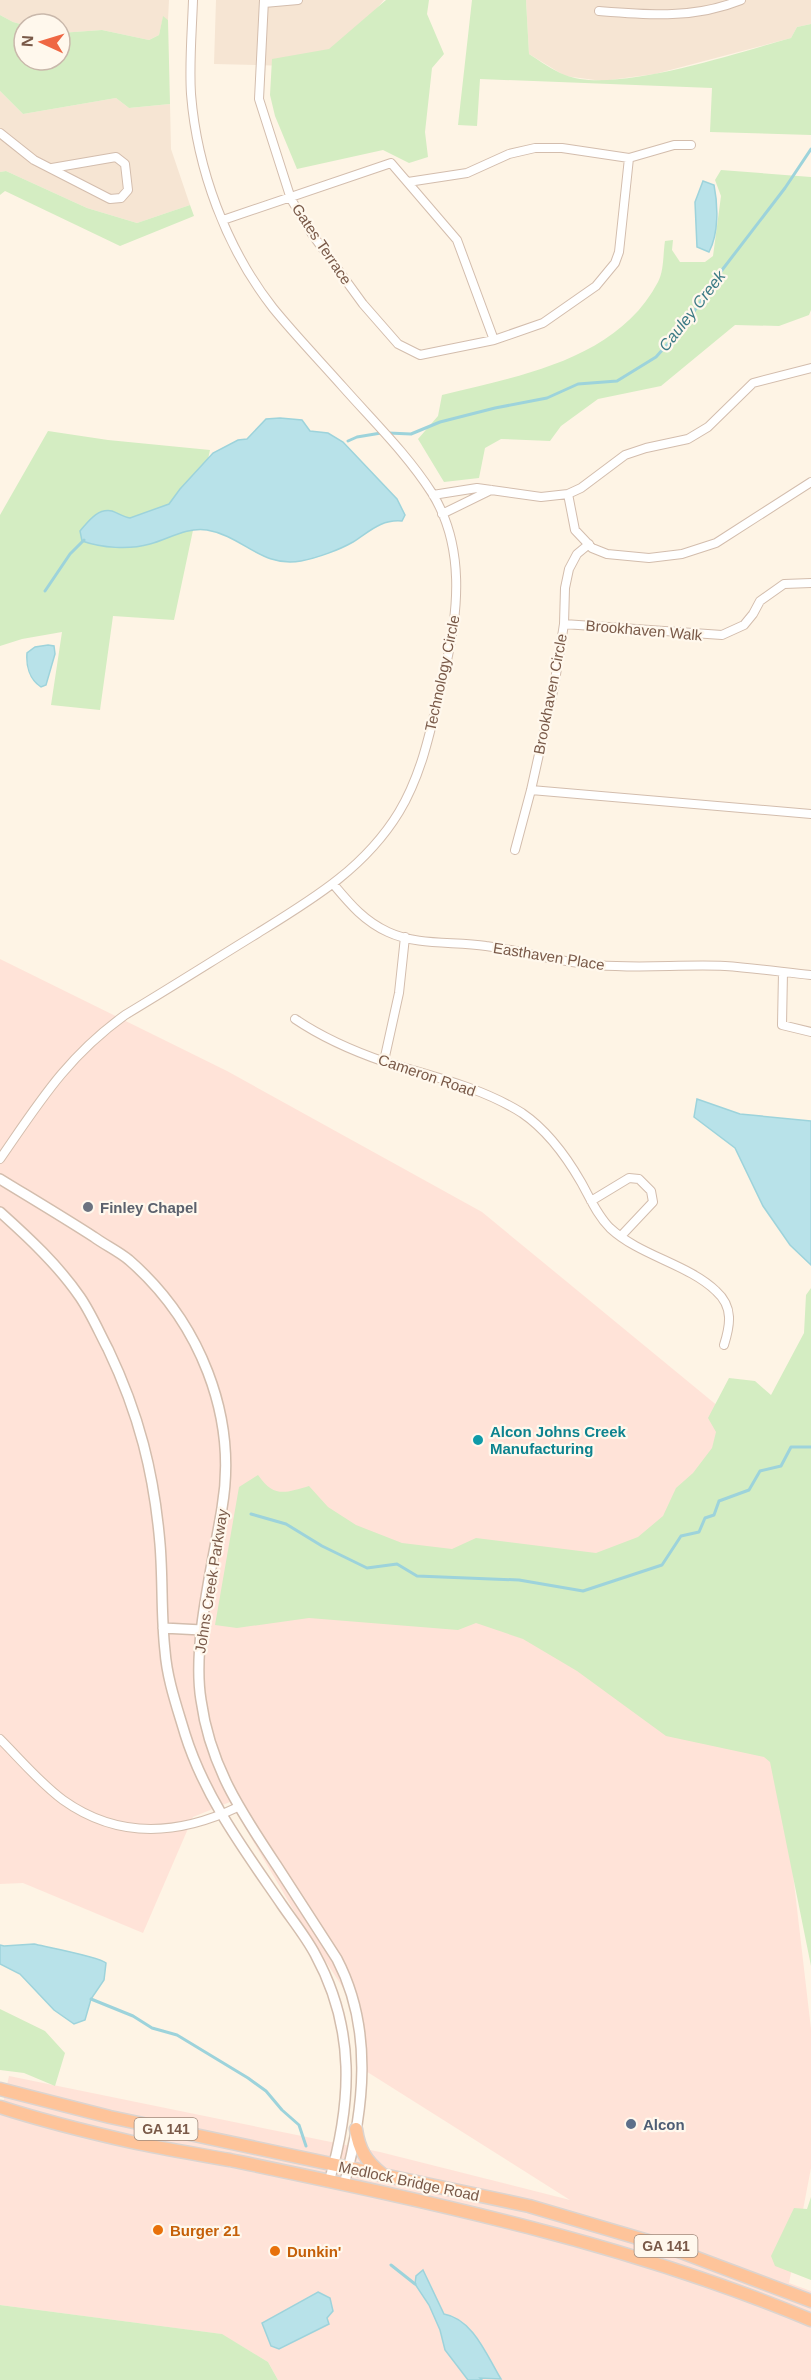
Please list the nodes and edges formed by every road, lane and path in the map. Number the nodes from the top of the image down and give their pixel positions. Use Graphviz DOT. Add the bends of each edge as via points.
graph roads {
  1 [pos="193,0"];
  2 [pos="298,0"];
  3 [pos="741,0"];
  4 [pos="264,2"];
  5 [pos="599,10"];
  6 [pos="0,133"];
  7 [pos="691,145"];
  8 [pos="629,158"];
  9 [pos="52,168"];
  10 [pos="408,182"];
  11 [pos="291,199"];
  12 [pos="223,220"];
  13 [pos="494,340"];
  14 [pos="811,368"];
  15 [pos="811,482"];
  16 [pos="467,489"];
  17 [pos="492,490"];
  18 [pos="568,494"];
  19 [pos="433,495"];
  20 [pos="471,500"];
  21 [pos="442,514"];
  22 [pos="589,544"];
  23 [pos="811,583"];
  24 [pos="564,624"];
  25 [pos="531,790"];
  26 [pos="811,814"];
  27 [pos="515,850"];
  28 [pos="334,885"];
  29 [pos="405,937"];
  30 [pos="783,972"];
  31 [pos="811,975"];
  32 [pos="295,1019"];
  33 [pos="811,1032"];
  34 [pos="384,1061"];
  35 [pos="0,1159"];
  36 [pos="0,1179"];
  37 [pos="591,1201"];
  38 [pos="0,1212"];
  39 [pos="621,1236"];
  40 [pos="724,1346"];
  41 [pos="163,1628"];
  42 [pos="202,1630"];
  43 [pos="0,1739"];
  44 [pos="238,1807"];
  45 [pos="221,1815"];
  46 [pos="0,2089"];
  47 [pos="0,2107"];
  48 [pos="356,2129"];
  49 [pos="333,2165"];
  50 [pos="348,2168"];
  51 [pos="383,2175"];
  52 [pos="329,2182"];
  53 [pos="344,2185"];
  54 [pos="811,2301"];
  55 [pos="811,2320"];
  1 -- 12 [label="street, Technology Circle" via="191,92 195,128 205,173"];
  2 -- 4 [label="street"];
  3 -- 5 [label="street" via="669,16"];
  4 -- 11 [label="street, Gates Terrace" via="259,99"];
  6 -- 9 [label="street" via="34,160"];
  7 -- 8 [label="street" via="674,145"];
  8 -- 10 [label="street" via="534,148 509,154 467,173"];
  8 -- 13 [label="street" via="615,263 596,286 543,323"];
  9 -- 9 [label="street" via="110,199 121,198 128,190 125,164 116,157"];
  10 -- 11 [label="street" via="391,163"];
  10 -- 13 [label="street" via="457,240"];
  11 -- 12 [label="street"];
  11 -- 13 [label="street, Gates Terrace" via="363,304 398,344 420,355"];
  12 -- 19 [label="street, Technology Circle" via="272,307 386,434"];
  14 -- 18 [label="street" via="753,383 708,427 688,439 625,455"];
  15 -- 22 [label="street" via="716,543 682,554 649,558 607,554"];
  16 -- 17 [label="street"];
  16 -- 19 [label="street"];
  16 -- 20 [label="street"];
  17 -- 18 [label="street" via="541,496"];
  17 -- 20 [label="street"];
  18 -- 22 [label="street" via="575,530"];
  19 -- 21 [label="street, Technology Circle"];
  20 -- 21 [label="street"];
  21 -- 28 [label="street, Technology Circle" via="456,571 455,619 426,745 399,811 374,848"];
  22 -- 24 [label="street, Brookhaven Circle" via="569,568"];
  23 -- 24 [label="street, Brookhaven Walk" via="784,584 760,601 744,625 722,635"];
  24 -- 25 [label="street, Brookhaven Circle"];
  25 -- 26 [label="street"];
  25 -- 27 [label="street, Brookhaven Circle"];
  28 -- 29 [label="street, Easthaven Place" via="359,915"];
  28 -- 35 [label="street, Technology Circle" via="106,1029 56,1079"];
  29 -- 30 [label="street, Easthaven Place" via="518,950 556,961 596,965 724,966"];
  29 -- 34 [label="street" via="399,993"];
  30 -- 31 [label="street, Easthaven Place"];
  30 -- 33 [label="street" via="782,1025"];
  32 -- 34 [label="street, Cameron Road" via="320,1035"];
  34 -- 37 [label="street, Cameron Road" via="469,1087 522,1113 555,1143"];
  36 -- 42 [label="street, Johns Creek Parkway" via="128,1259 178,1315 204,1361 222,1420 226,1455 224,1499"];
  37 -- 39 [label="street, Cameron Road" via="610,1228"];
  37 -- 39 [label="street" via="629,1178 639,1179 651,1191 653,1202"];
  38 -- 41 [label="street" via="34,1243 81,1298 127,1389 155,1496"];
  39 -- 40 [label="street, Cameron Road" via="717,1291 727,1307 730,1324"];
  41 -- 42 [label="street"];
  41 -- 45 [label="street" via="165,1654 185,1734"];
  42 -- 44 [label="street, Johns Creek Parkway" via="200,1698 205,1726 221,1774"];
  43 -- 45 [label="street" via="63,1800 98,1819 155,1830 192,1825"];
  44 -- 45 [label="street"];
  44 -- 48 [label="street, Johns Creek Parkway" via="348,1979 356,2001 361,2043"];
  45 -- 49 [label="street" via="315,1953 340,2015 346,2047 347,2096"];
  46 -- 49 [label="highway, Medlock Bridge Road / GA 141"];
  47 -- 52 [label="highway, Medlock Bridge Road / GA 141" via="131,2142"];
  48 -- 50 [label="street, Johns Creek Parkway"];
  48 -- 51 [label="highway" via="362,2154"];
  49 -- 50 [label="highway, Medlock Bridge Road / GA 141"];
  49 -- 52 [label="street"];
  50 -- 51 [label="highway, Medlock Bridge Road / GA 141"];
  50 -- 53 [label="street, Johns Creek Parkway"];
  51 -- 54 [label="highway, Medlock Bridge Road / GA 141" via="529,2206 665,2246"];
  52 -- 53 [label="highway, Medlock Bridge Road / GA 141"];
  53 -- 55 [label="highway, Medlock Bridge Road / GA 141" via="528,2227 647,2260"];
}
